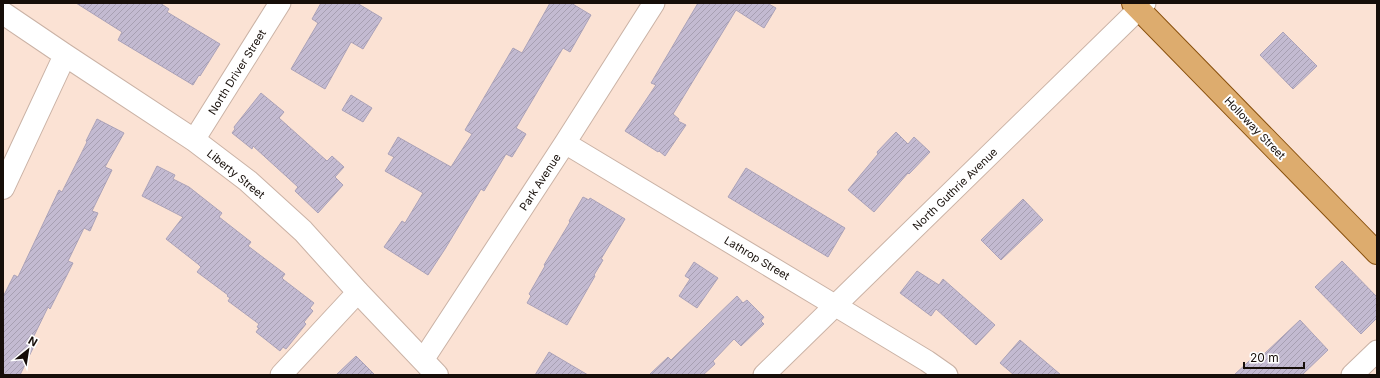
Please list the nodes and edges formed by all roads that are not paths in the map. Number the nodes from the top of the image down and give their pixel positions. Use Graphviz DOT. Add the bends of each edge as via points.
graph roads {
  1 [pos="280,3"];
  2 [pos="654,3"];
  3 [pos="1139,5"];
  4 [pos="3,12"];
  5 [pos="65,55"];
  6 [pos="194,140"];
  7 [pos="565,143"];
  8 [pos="3,188"];
  9 [pos="1377,253"];
  10 [pos="358,292"];
  11 [pos="836,306"];
  12 [pos="1377,351"];
  13 [pos="430,368"];
  14 [pos="281,375"];
  15 [pos="764,375"];
  16 [pos="947,375"];
  17 [pos="1352,375"];
  1 -- 6 [label="street, North Driver Street"];
  2 -- 7 [label="street, Park Avenue"];
  3 -- 9 [label="main road, Holloway Street"];
  3 -- 11 [label="street, North Guthrie Avenue"];
  4 -- 5 [label="street, Liberty Street"];
  5 -- 6 [label="street, Liberty Street"];
  5 -- 8 [label="street"];
  6 -- 10 [label="street, Liberty Street" via="248,181 297,226"];
  7 -- 11 [label="street, Lathrop Street"];
  7 -- 13 [label="street, Park Avenue"];
  10 -- 13 [label="street, Liberty Street"];
  10 -- 14 [label="street"];
  11 -- 15 [label="street, North Guthrie Avenue"];
  11 -- 16 [label="street, Lathrop Street"];
  12 -- 17 [label="street"];
}
